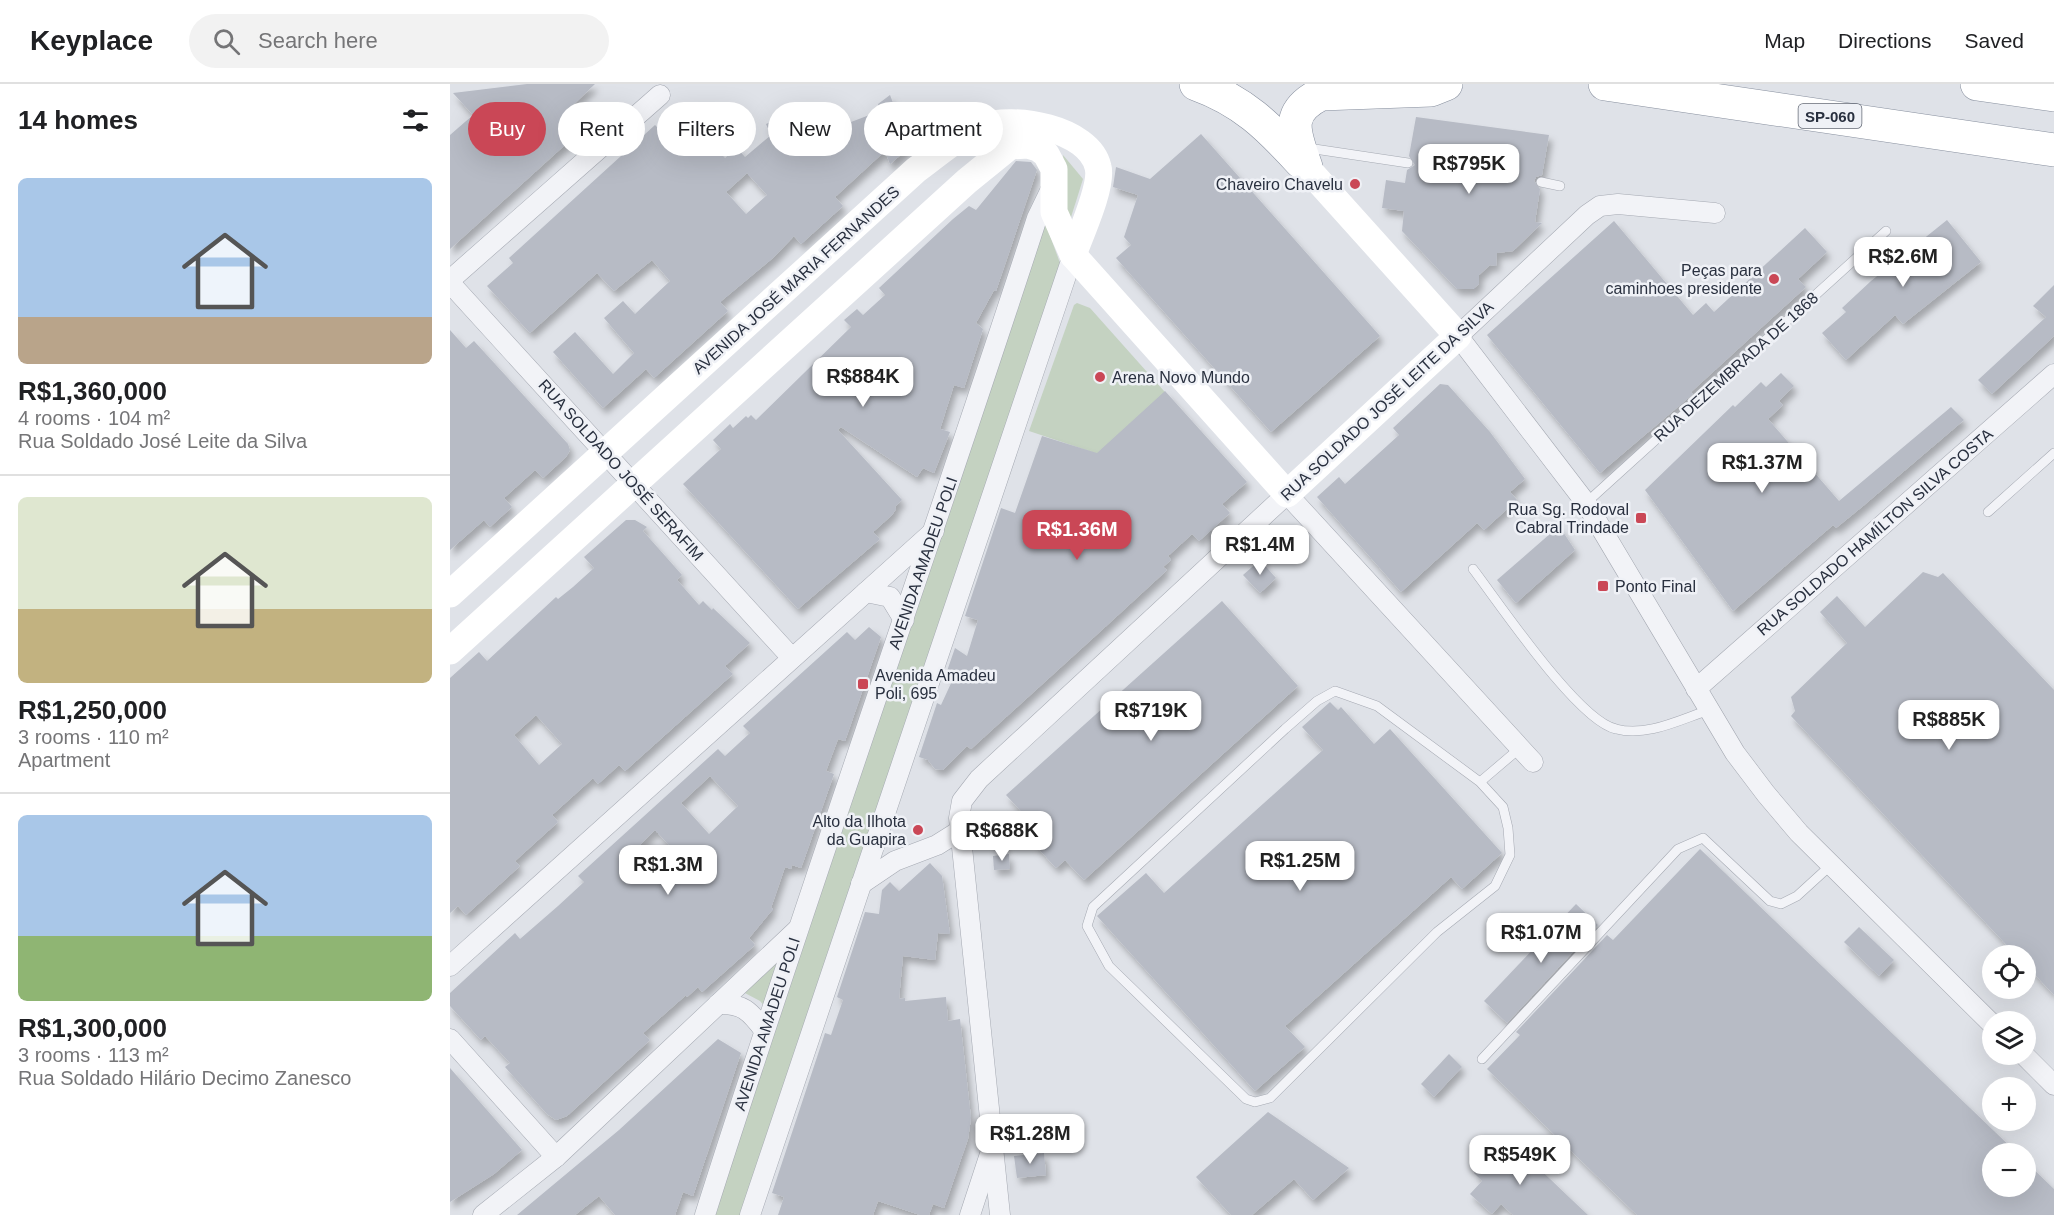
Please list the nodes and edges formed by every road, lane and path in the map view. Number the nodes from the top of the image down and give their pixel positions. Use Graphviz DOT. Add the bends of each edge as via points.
graph roads {
  1 [pos="1196,84"];
  2 [pos="1446,84"];
  3 [pos="1605,84"];
  4 [pos="1977,84"];
  5 [pos="660,94"];
  6 [pos="2054,95"];
  7 [pos="1003,124"];
  8 [pos="2054,150"];
  9 [pos="934,156"];
  10 [pos="945,156"];
  11 [pos="1303,157"];
  12 [pos="1408,164"];
  13 [pos="967,181"];
  14 [pos="1541,182"];
  15 [pos="1053,186"];
  16 [pos="1560,186"];
  17 [pos="1715,213"];
  18 [pos="1886,231"];
  19 [pos="1073,255"];
  20 [pos="450,281"];
  21 [pos="1458,336"];
  22 [pos="2054,374"];
  23 [pos="606,453"];
  24 [pos="2054,453"];
  25 [pos="635,484"];
  26 [pos="1287,494"];
  27 [pos="1586,503"];
  28 [pos="1988,512"];
  29 [pos="936,529"];
  30 [pos="1473,569"];
  31 [pos="866,592"];
  32 [pos="450,594"];
  33 [pos="904,620"];
  34 [pos="450,651"];
  35 [pos="792,658"];
  36 [pos="1696,689"];
  37 [pos="1709,710"];
  38 [pos="1527,755"];
  39 [pos="1480,782"];
  40 [pos="961,830"];
  41 [pos="1831,865"];
  42 [pos="861,884"];
  43 [pos="799,928"];
  44 [pos="450,966"];
  45 [pos="718,1004"];
  46 [pos="1982,1014"];
  47 [pos="764,1030"];
  48 [pos="450,1039"];
  49 [pos="1482,1059"];
  50 [pos="2034,1065"];
  51 [pos="2054,1085"];
  52 [pos="992,1148"];
  53 [pos="556,1158"];
  54 [pos="483,1215"];
  55 [pos="705,1215"];
  56 [pos="750,1215"];
  57 [pos="970,1215"];
  58 [pos="1000,1215"];
  1 -- 11 [label="highway" via="1240,104"];
  2 -- 11 [label="highway" via="1431,90 1321,94 1305,102 1296,114 1295,131"];
  3 -- 8 [label="highway, SP-060"];
  4 -- 6 [label="highway"];
  5 -- 20 [label="street"];
  7 -- 19 [label="main road, AVENIDA JOSÉ MARIA FERNANDES" via="1030,123 1061,133 1083,145 1094,157 1099,177"];
  9 -- 23 [label="main road, AVENIDA JOSÉ MARIA FERNANDES"];
  10 -- 13 [label="main road"];
  11 -- 12 [label="lane"];
  11 -- 21 [label="main road"];
  13 -- 15 [label="main road" via="1010,146 1028,145 1046,154 1054,169"];
  13 -- 25 [label="main road"];
  14 -- 16 [label="lane"];
  15 -- 19 [label="main road" via="1058,226"];
  15 -- 29 [label="street, AVENIDA AMADEU POLI" via="1037,218"];
  17 -- 21 [label="street, RUA SOLDADO JOSÉ LEITE DA SILVA" via="1618,204 1600,206"];
  18 -- 27 [label="lane, RUA DEZEMBRADA DE 1868"];
  19 -- 26 [label="main road"];
  19 -- 42 [label="street"];
  20 -- 23 [label="street, RUA SOLDADO JOSÉ SERAFIM"];
  21 -- 26 [label="main road, RUA SOLDADO JOSÉ LEITE DA SILVA"];
  21 -- 27 [label="street"];
  22 -- 36 [label="street, RUA SOLDADO HAMÍLTON SILVA COSTA"];
  23 -- 25 [label="street, RUA SOLDADO JOSÉ SERAFIM"];
  23 -- 32 [label="main road, AVENIDA JOSÉ MARIA FERNANDES"];
  24 -- 28 [label="lane"];
  25 -- 34 [label="main road"];
  25 -- 35 [label="street, RUA SOLDADO JOSÉ SERAFIM"];
  26 -- 38 [label="street"];
  26 -- 40 [label="street, RUA SOLDADO JOSÉ LEITE DA SILVA" via="970,788 962,801"];
  27 -- 36 [label="street"];
  29 -- 31 [label="street"];
  29 -- 33 [label="street, AVENIDA AMADEU POLI"];
  30 -- 37 [label="lane" via="1561,683 1613,729 1641,732"];
  31 -- 33 [label="street" via="890,597"];
  31 -- 35 [label="street"];
  33 -- 43 [label="street, AVENIDA AMADEU POLI"];
  35 -- 44 [label="street"];
  36 -- 37 [label="street"];
  37 -- 41 [label="street" via="1766,794"];
  38 -- 39 [label="lane"];
  39 -- 39 [label="lane" via="1503,807 1508,828 1510,855 1495,886 1437,932 1270,1098 1255,1102 1246,1099 1109,966 1087,926 1093,907 1293,722 1335,691 1377,706"];
  40 -- 42 [label="street" via="937,845 895,861"];
  40 -- 52 [label="street, RUA SOLDADO JOSÉ LEITE DA SILVA"];
  41 -- 46 [label="street"];
  41 -- 49 [label="lane" via="1797,896 1782,904 1770,901 1703,838 1692,841 1678,849"];
  42 -- 56 [label="street"];
  43 -- 45 [label="street"];
  43 -- 47 [label="street, AVENIDA AMADEU POLI"];
  45 -- 47 [label="street" via="745,1007"];
  45 -- 53 [label="street"];
  47 -- 55 [label="street, AVENIDA AMADEU POLI"];
  48 -- 53 [label="street"];
  50 -- 51 [label="street"];
  52 -- 57 [label="street"];
  52 -- 58 [label="street, RUA SOLDADO JOSÉ LEITE DA SILVA"];
  53 -- 54 [label="street"];
}
